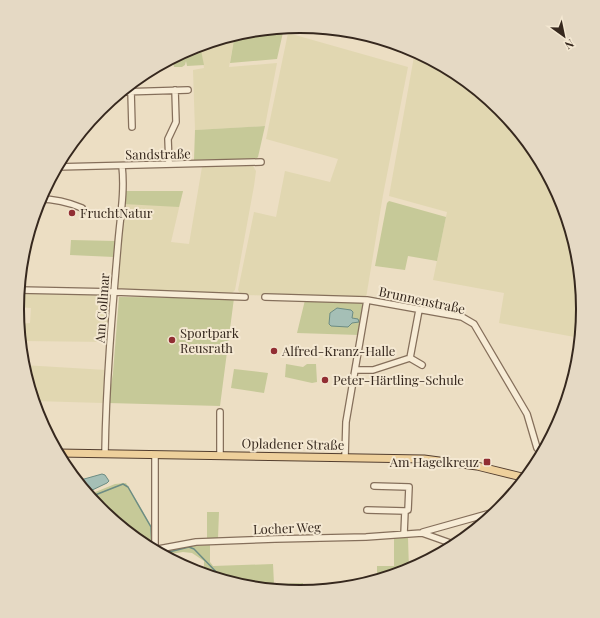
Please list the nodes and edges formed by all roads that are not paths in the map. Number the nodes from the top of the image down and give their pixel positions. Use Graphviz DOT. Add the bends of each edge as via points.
graph roads {
  1 [pos="175,90"];
  2 [pos="188,90"];
  3 [pos="131,91"];
  4 [pos="132,127"];
  5 [pos="261,162"];
  6 [pos="169,164"];
  7 [pos="122,166"];
  8 [pos="64,167"];
  9 [pos="47,199"];
  10 [pos="82,208"];
  11 [pos="25,290"];
  12 [pos="115,292"];
  13 [pos="245,297"];
  14 [pos="266,297"];
  15 [pos="367,300"];
  16 [pos="419,310"];
  17 [pos="410,358"];
  18 [pos="422,365"];
  19 [pos="356,370"];
  20 [pos="220,412"];
  21 [pos="538,449"];
  22 [pos="65,453"];
  23 [pos="105,453"];
  24 [pos="155,455"];
  25 [pos="220,455"];
  26 [pos="345,457"];
  27 [pos="519,476"];
  28 [pos="374,486"];
  29 [pos="368,510"];
  30 [pos="405,510"];
  31 [pos="484,515"];
  32 [pos="422,533"];
  33 [pos="404,534"];
  34 [pos="447,542"];
  35 [pos="154,543"];
  36 [pos="163,548"];
  1 -- 2 [label="street"];
  1 -- 3 [label="street"];
  1 -- 6 [label="street" via="176,122 168,139"];
  3 -- 4 [label="street"];
  5 -- 6 [label="street, Sandstraße"];
  6 -- 7 [label="street, Sandstraße"];
  7 -- 8 [label="street, Sandstraße"];
  7 -- 12 [label="street, Am Collmar" via="123,193"];
  9 -- 10 [label="street"];
  11 -- 12 [label="street"];
  12 -- 13 [label="street"];
  12 -- 23 [label="street, Am Collmar" via="106,402"];
  14 -- 15 [label="street, Brunnenstraße"];
  15 -- 16 [label="street, Brunnenstraße"];
  15 -- 19 [label="street"];
  16 -- 17 [label="street"];
  16 -- 21 [label="street, Brunnenstraße" via="462,317 474,324 526,414"];
  17 -- 18 [label="street"];
  17 -- 19 [label="street" via="373,370"];
  19 -- 26 [label="street" via="346,422"];
  20 -- 25 [label="street"];
  22 -- 23 [label="main road, Opladener Straße"];
  23 -- 24 [label="main road, Opladener Straße"];
  24 -- 25 [label="main road, Opladener Straße"];
  24 -- 35 [label="street"];
  25 -- 26 [label="main road, Opladener Straße"];
  26 -- 27 [label="main road, Opladener Straße" via="442,461"];
  28 -- 30 [label="street" via="409,487 408,510"];
  29 -- 30 [label="street"];
  30 -- 33 [label="street"];
  31 -- 32 [label="street, Locher Weg"];
  32 -- 33 [label="street, Locher Weg"];
  32 -- 34 [label="street, Locher Weg"];
  33 -- 36 [label="street, Locher Weg" via="196,542"];
}
